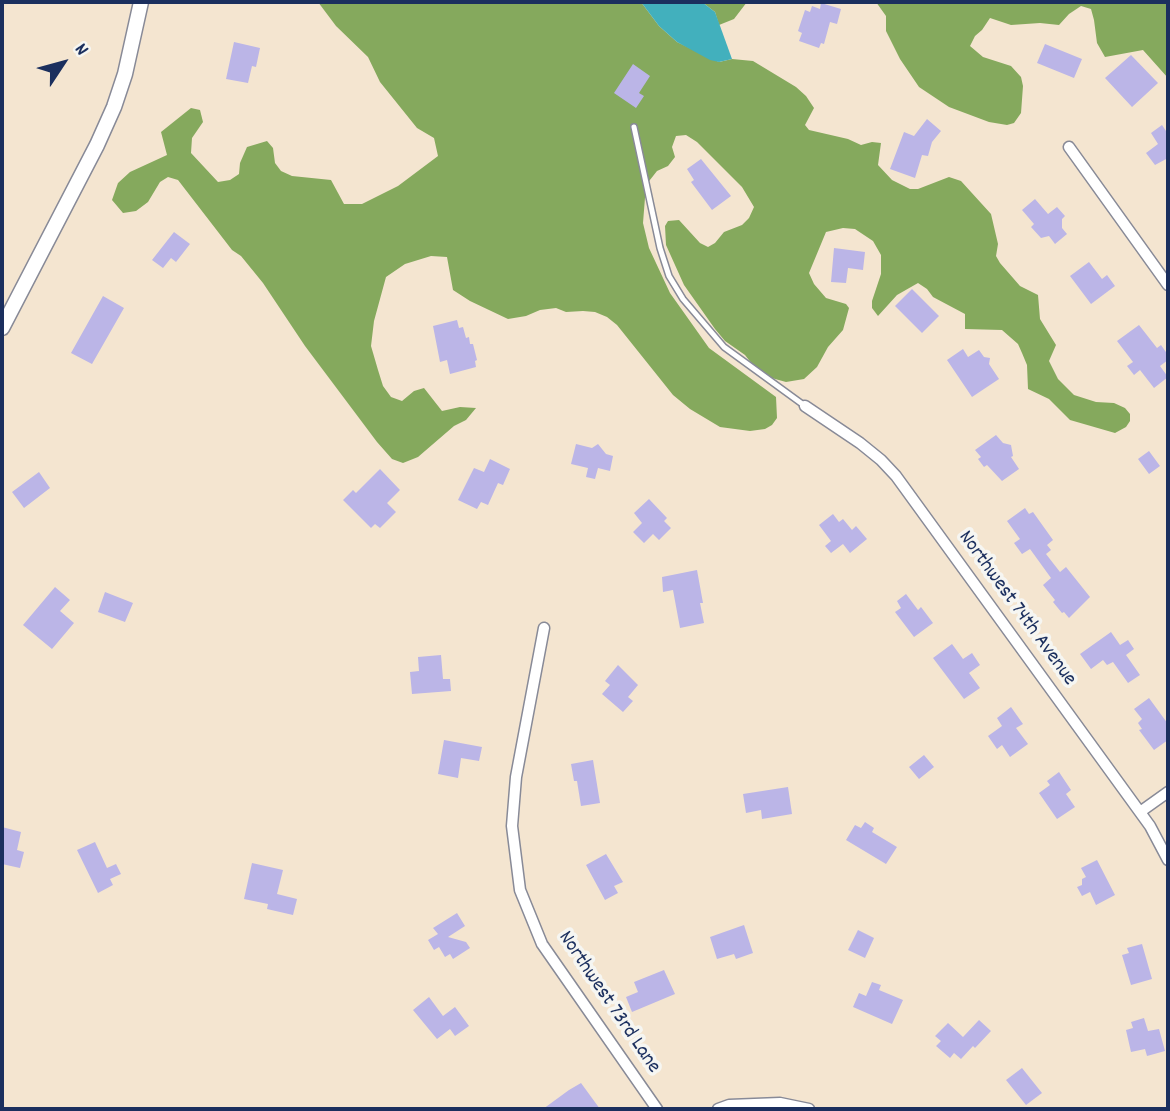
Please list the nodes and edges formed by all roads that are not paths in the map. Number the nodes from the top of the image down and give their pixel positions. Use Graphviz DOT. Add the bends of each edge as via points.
graph roads {
  1 [pos="141,2"];
  2 [pos="634,127"];
  3 [pos="1069,147"];
  4 [pos="1168,285"];
  5 [pos="2,328"];
  6 [pos="805,406"];
  7 [pos="544,628"];
  8 [pos="1168,792"];
  9 [pos="1140,812"];
  10 [pos="1168,860"];
  11 [pos="657,1109"];
  12 [pos="718,1109"];
  13 [pos="809,1109"];
  1 -- 5 [label="street" via="114,107"];
  2 -- 6 [label="lane" via="660,248 683,299 724,347"];
  3 -- 4 [label="street"];
  6 -- 9 [label="street, Northwest 74th Avenue" via="860,443 896,476"];
  7 -- 11 [label="street, Northwest 73rd Lane" via="516,777 512,826 520,890 542,944"];
  8 -- 9 [label="street"];
  9 -- 10 [label="street, Northwest 74th Avenue"];
  12 -- 13 [label="street" via="780,1103"];
}
